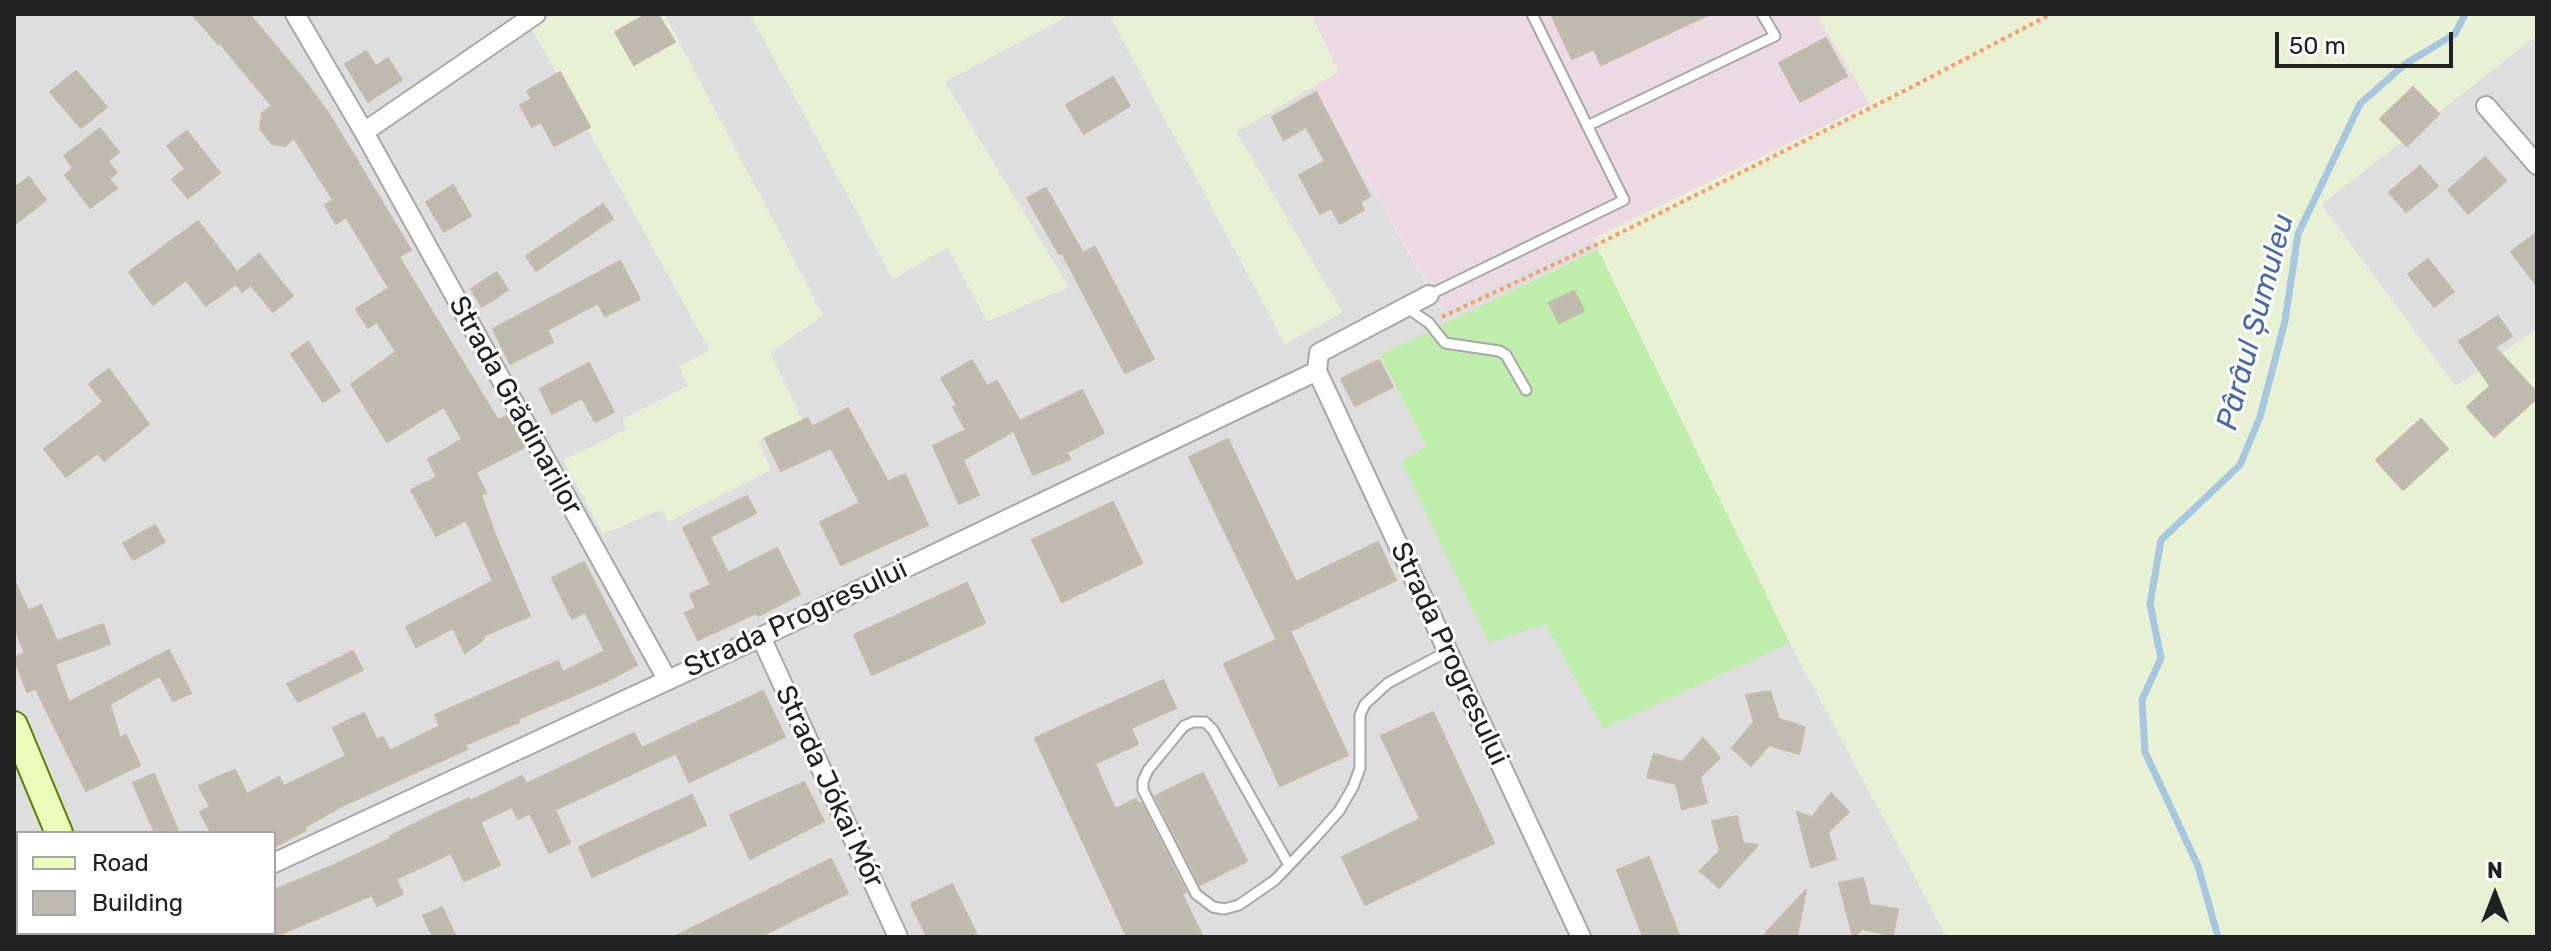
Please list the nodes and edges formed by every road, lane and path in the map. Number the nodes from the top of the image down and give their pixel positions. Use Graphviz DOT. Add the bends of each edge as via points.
graph roads {
  1 [pos="295,14"];
  2 [pos="536,14"];
  3 [pos="1532,14"];
  4 [pos="1762,14"];
  5 [pos="2051,14"];
  6 [pos="2486,106"];
  7 [pos="1587,126"];
  8 [pos="364,132"];
  9 [pos="2537,165"];
  10 [pos="1429,295"];
  11 [pos="1406,307"];
  12 [pos="1429,323"];
  13 [pos="1317,371"];
  14 [pos="1526,390"];
  15 [pos="761,637"];
  16 [pos="1448,651"];
  17 [pos="667,679"];
  18 [pos="14,725"];
  19 [pos="58,831"];
  20 [pos="276,862"];
  21 [pos="1289,865"];
  22 [pos="898,937"];
  23 [pos="1581,937"];
  1 -- 8 [label="street, Strada Grădinarilor"];
  2 -- 8 [label="street"];
  3 -- 7 [label="lane"];
  4 -- 7 [label="lane" via="1775,36"];
  5 -- 12 [label="path" via="1635,226"];
  6 -- 9 [label="street"];
  7 -- 10 [label="lane" via="1624,200"];
  8 -- 17 [label="street, Strada Grădinarilor"];
  10 -- 11 [label="street, Strada Progresului"];
  11 -- 12 [label="lane"];
  11 -- 13 [label="street, Strada Progresului" via="1319,353"];
  12 -- 14 [label="lane" via="1451,345 1506,355"];
  13 -- 15 [label="street, Strada Progresului"];
  13 -- 16 [label="street, Strada Progresului"];
  15 -- 17 [label="street, Strada Progresului"];
  15 -- 22 [label="street, Strada Jókai Mór"];
  16 -- 21 [label="lane" via="1388,683 1365,704 1360,715 1360,768 1353,787 1339,811"];
  16 -- 23 [label="street, Strada Progresului"];
  17 -- 20 [label="street, Strada Progresului"];
  18 -- 19 [label="main road"];
  21 -- 21 [label="lane" via="1239,905 1213,907 1196,894 1143,790 1148,770 1184,726 1205,722 1213,730"];
}
